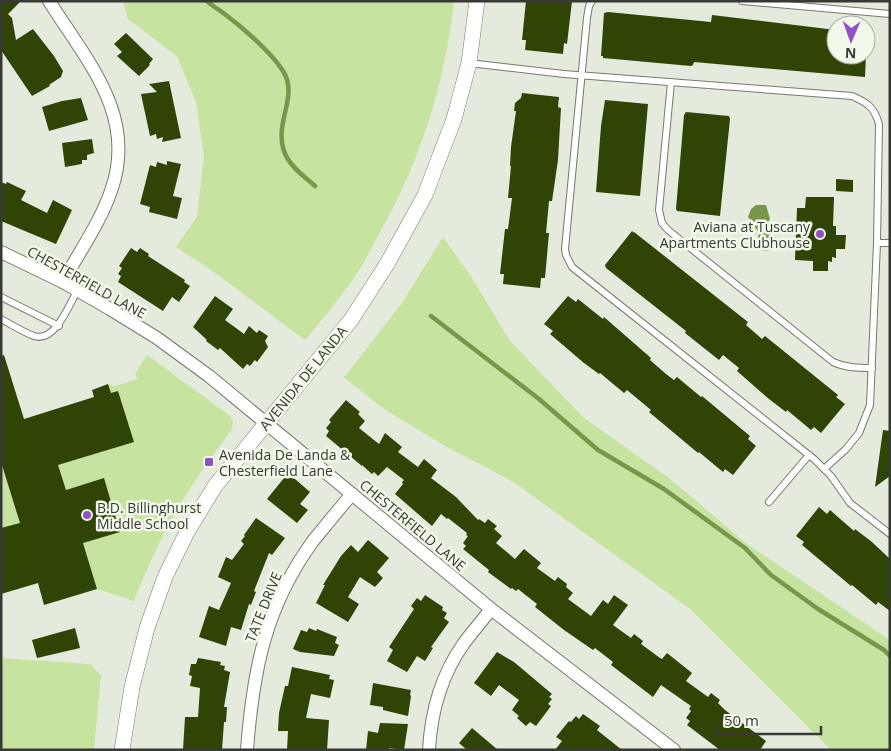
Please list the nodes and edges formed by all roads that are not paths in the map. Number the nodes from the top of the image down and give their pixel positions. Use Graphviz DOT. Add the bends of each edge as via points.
graph roads {
  1 [pos="49,1"];
  2 [pos="477,1"];
  3 [pos="592,1"];
  4 [pos="742,1"];
  5 [pos="890,14"];
  6 [pos="469,63"];
  7 [pos="582,75"];
  8 [pos="671,82"];
  9 [pos="877,242"];
  10 [pos="890,243"];
  11 [pos="1,252"];
  12 [pos="63,282"];
  13 [pos="77,291"];
  14 [pos="1,297"];
  15 [pos="1,319"];
  16 [pos="59,326"];
  17 [pos="872,368"];
  18 [pos="267,422"];
  19 [pos="809,454"];
  20 [pos="824,469"];
  21 [pos="352,494"];
  22 [pos="769,502"];
  23 [pos="890,534"];
  24 [pos="491,609"];
  25 [pos="122,750"];
  26 [pos="247,750"];
  27 [pos="429,750"];
  28 [pos="674,750"];
  1 -- 12 [label="street" via="103,86 117,126 119,149 111,192"];
  2 -- 6 [label="street, AVENIDA DE LANDA"];
  3 -- 7 [label="lane" via="587,18"];
  4 -- 5 [label="lane"];
  6 -- 7 [label="lane"];
  6 -- 18 [label="street, AVENIDA DE LANDA" via="454,119 425,195 387,264 351,320"];
  7 -- 8 [label="lane"];
  7 -- 19 [label="lane" via="565,249 572,267"];
  8 -- 9 [label="lane" via="852,96 866,102 875,112 879,124"];
  8 -- 17 [label="lane" via="659,210 662,223 833,362 852,368"];
  9 -- 10 [label="lane"];
  9 -- 17 [label="lane"];
  11 -- 12 [label="street, CHESTERFIELD LANE"];
  12 -- 13 [label="street, CHESTERFIELD LANE"];
  13 -- 16 [label="lane"];
  13 -- 18 [label="street, CHESTERFIELD LANE" via="157,338"];
  14 -- 16 [label="lane"];
  15 -- 16 [label="lane" via="35,336 44,336"];
  17 -- 20 [label="lane" via="870,405 859,433"];
  18 -- 21 [label="street, CHESTERFIELD LANE"];
  18 -- 25 [label="street, AVENIDA DE LANDA" via="215,486 165,577 147,628 132,687"];
  19 -- 20 [label="lane"];
  19 -- 22 [label="lane"];
  20 -- 23 [label="lane" via="850,503"];
  21 -- 24 [label="street, CHESTERFIELD LANE"];
  21 -- 26 [label="street, TATE DRIVE" via="314,541 278,601 256,668"];
  24 -- 27 [label="street" via="464,644 439,692"];
  24 -- 28 [label="street, CHESTERFIELD LANE"];
}
